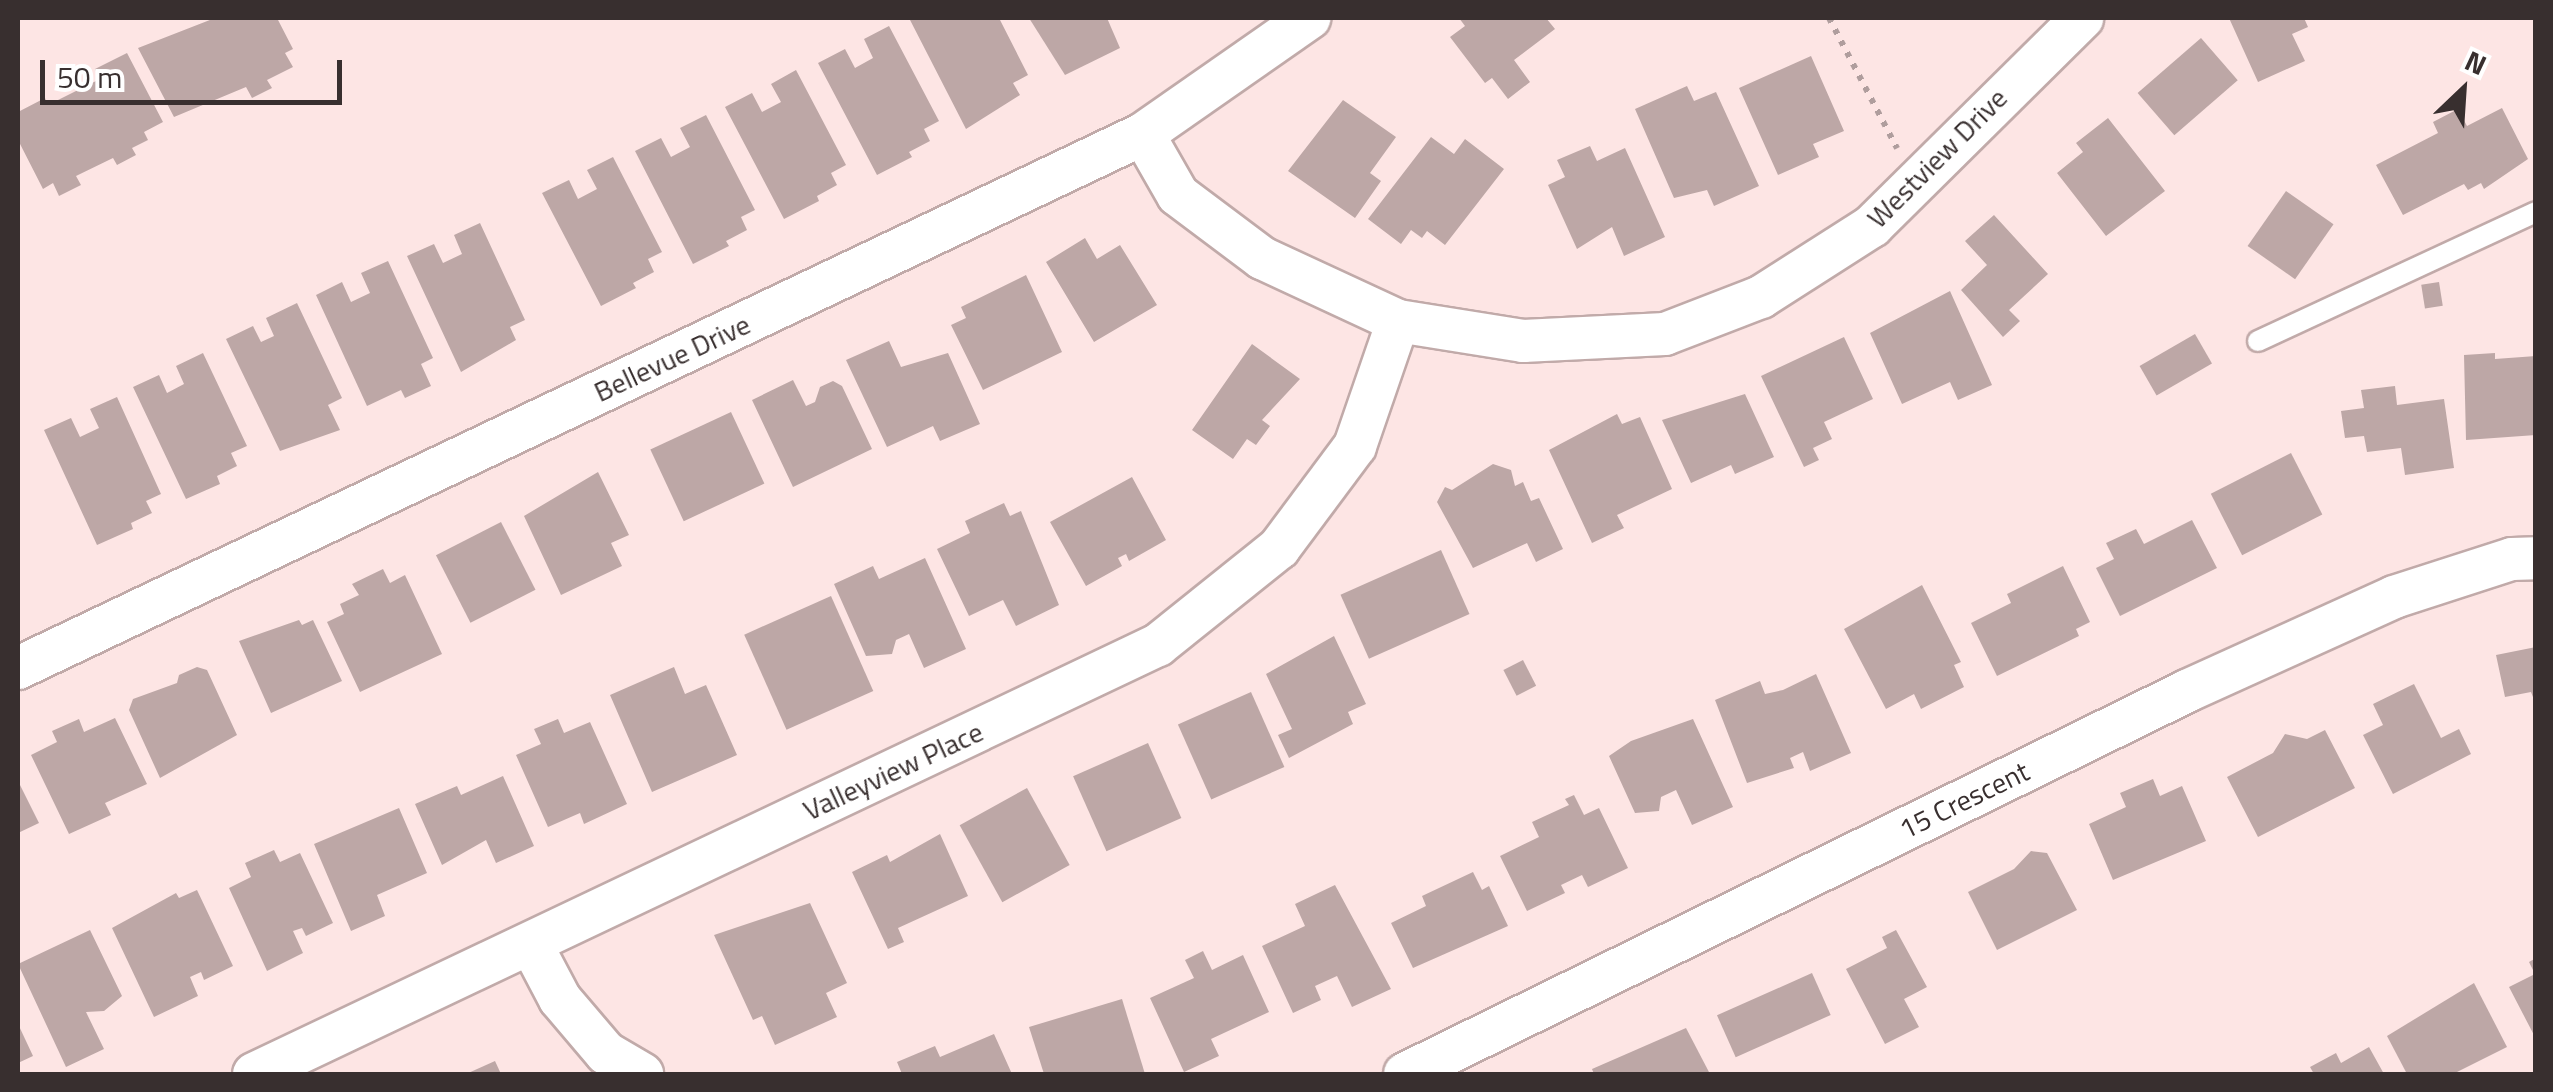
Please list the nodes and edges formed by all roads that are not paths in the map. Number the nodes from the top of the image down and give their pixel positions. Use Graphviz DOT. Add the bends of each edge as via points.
graph roads {
  1 [pos="1309,18"];
  2 [pos="2082,18"];
  3 [pos="1143,134"];
  4 [pos="2536,212"];
  5 [pos="1398,321"];
  6 [pos="2258,341"];
  7 [pos="2536,558"];
  8 [pos="18,668"];
  9 [pos="531,944"];
  10 [pos="254,1074"];
  11 [pos="642,1074"];
  12 [pos="1405,1074"];
  1 -- 3 [label="street, Bellevue Drive"];
  2 -- 5 [label="street, Westview Drive" via="1872,226 1761,296 1665,334 1523,341"];
  3 -- 5 [label="street, Westview Drive" via="1178,195 1262,258"];
  3 -- 8 [label="street, Bellevue Drive"];
  4 -- 6 [label="lane"];
  5 -- 9 [label="street, Valleyview Place" via="1354,446 1279,548 1158,645"];
  7 -- 12 [label="street, 15 Crescent" via="2512,558 2394,597 2204,683"];
  9 -- 10 [label="street, Valleyview Place"];
  9 -- 11 [label="street" via="560,999 594,1040"];
}
